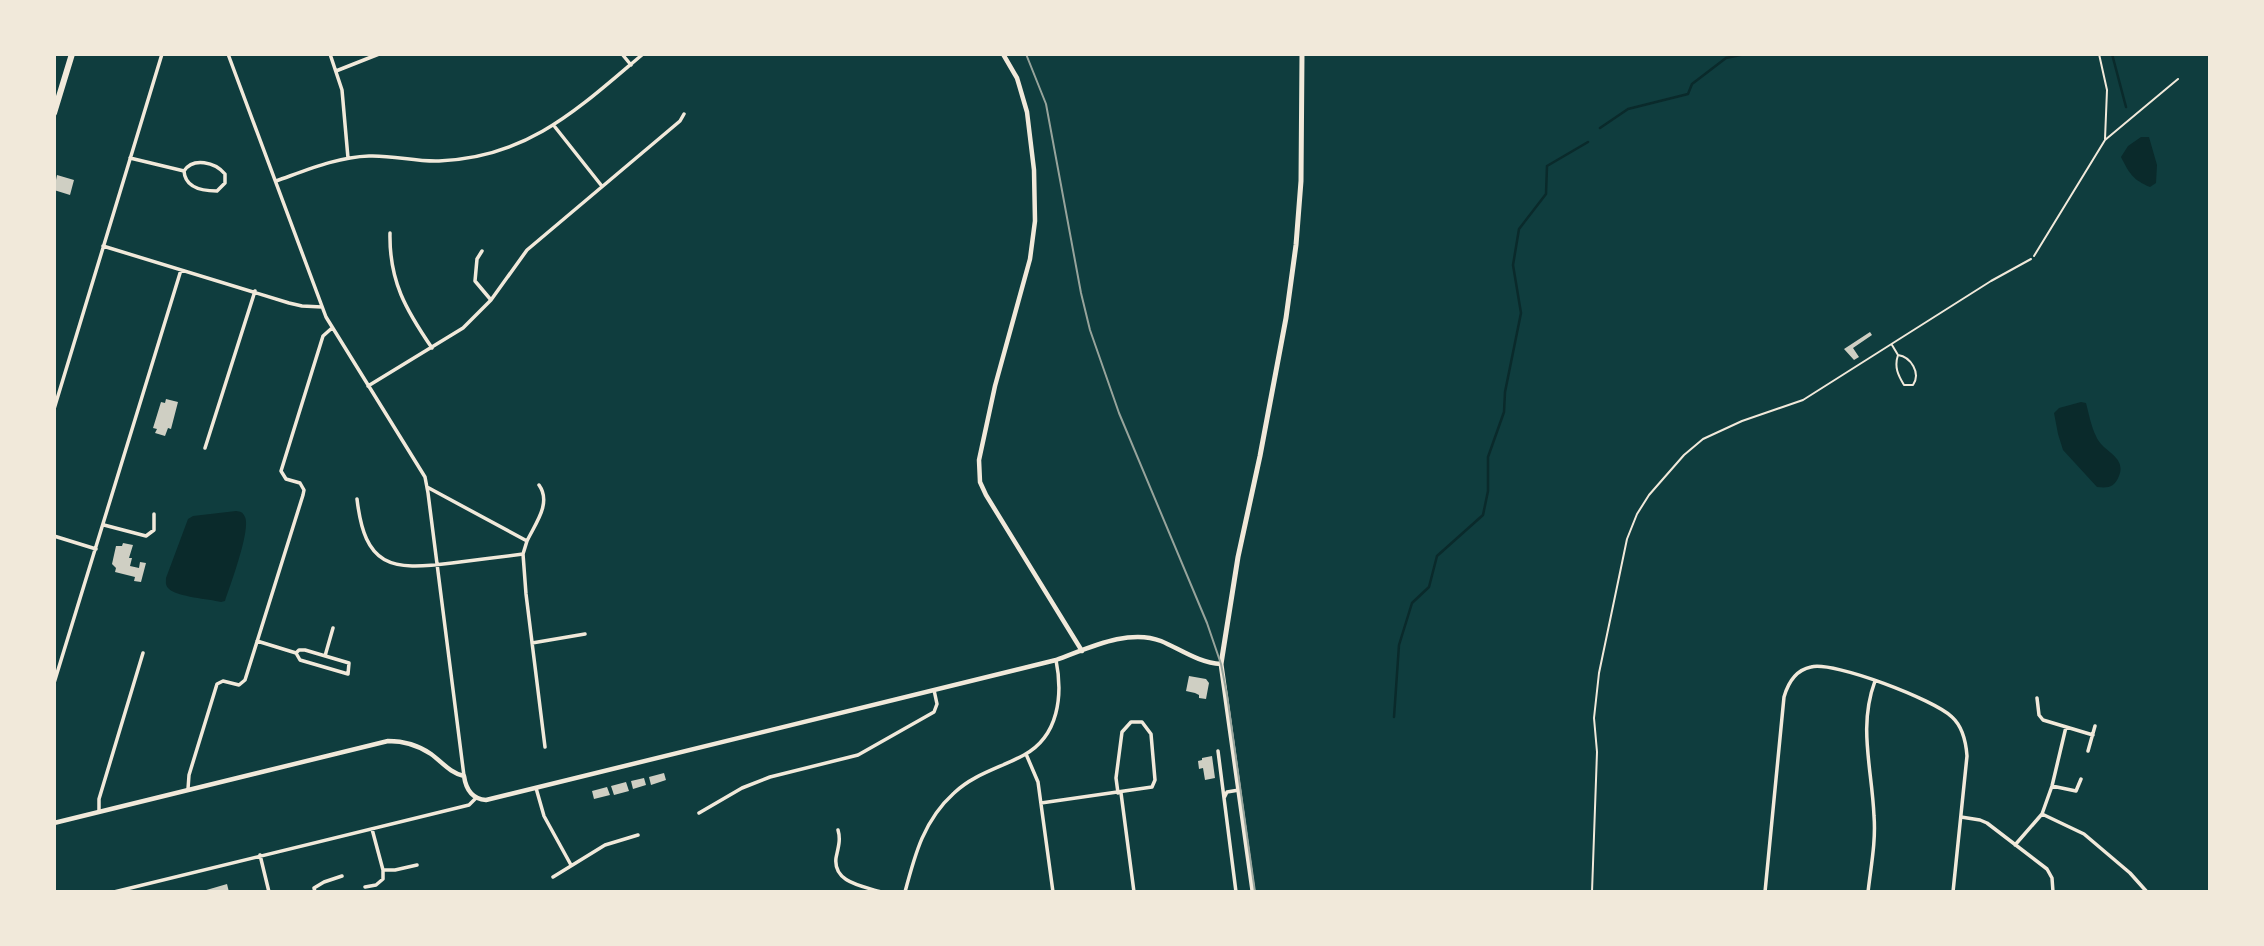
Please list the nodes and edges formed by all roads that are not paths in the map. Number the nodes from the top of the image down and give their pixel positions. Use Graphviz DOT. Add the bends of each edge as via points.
graph roads {
  1 [pos="72,54"];
  2 [pos="162,54"];
  3 [pos="228,54"];
  4 [pos="330,54"];
  5 [pos="379,54"];
  6 [pos="622,54"];
  7 [pos="643,54"];
  8 [pos="1003,54"];
  9 [pos="1302,54"];
  10 [pos="631,65"];
  11 [pos="336,71"];
  12 [pos="54,113"];
  13 [pos="684,114"];
  14 [pos="554,126"];
  15 [pos="130,158"];
  16 [pos="348,158"];
  17 [pos="184,171"];
  18 [pos="276,181"];
  19 [pos="601,185"];
  20 [pos="390,233"];
  21 [pos="103,246"];
  22 [pos="482,251"];
  23 [pos="2031,259"];
  24 [pos="181,270"];
  25 [pos="255,291"];
  26 [pos="491,300"];
  27 [pos="322,307"];
  28 [pos="332,328"];
  29 [pos="1892,344"];
  30 [pos="432,348"];
  31 [pos="1898,355"];
  32 [pos="368,386"];
  33 [pos="54,409"];
  34 [pos="205,449"];
  35 [pos="539,485"];
  36 [pos="427,487"];
  37 [pos="357,499"];
  38 [pos="154,514"];
  39 [pos="104,525"];
  40 [pos="54,536"];
  41 [pos="527,541"];
  42 [pos="96,549"];
  43 [pos="523,554"];
  44 [pos="437,565"];
  45 [pos="333,628"];
  46 [pos="585,634"];
  47 [pos="257,641"];
  48 [pos="532,643"];
  49 [pos="1082,651"];
  50 [pos="143,653"];
  51 [pos="296,653"];
  52 [pos="325,656"];
  53 [pos="1056,660"];
  54 [pos="1221,664"];
  55 [pos="1875,681"];
  56 [pos="54,683"];
  57 [pos="934,690"];
  58 [pos="2037,698"];
  59 [pos="2095,726"];
  60 [pos="2066,727"];
  61 [pos="2093,735"];
  62 [pos="545,747"];
  63 [pos="1217,751"];
  64 [pos="2088,751"];
  65 [pos="1026,754"];
  66 [pos="464,776"];
  67 [pos="2081,779"];
  68 [pos="2052,786"];
  69 [pos="536,788"];
  70 [pos="188,789"];
  71 [pos="1239,790"];
  72 [pos="1120,793"];
  73 [pos="476,798"];
  74 [pos="1224,798"];
  75 [pos="1041,803"];
  76 [pos="99,812"];
  77 [pos="699,813"];
  78 [pos="2042,814"];
  79 [pos="1961,817"];
  80 [pos="54,823"];
  81 [pos="372,828"];
  82 [pos="838,830"];
  83 [pos="638,835"];
  84 [pos="2015,845"];
  85 [pos="260,855"];
  86 [pos="417,865"];
  87 [pos="572,866"];
  88 [pos="383,870"];
  89 [pos="342,876"];
  90 [pos="553,877"];
  91 [pos="140,886"];
  92 [pos="365,887"];
  93 [pos="114,892"];
  94 [pos="141,892"];
  95 [pos="269,892"];
  96 [pos="315,892"];
  97 [pos="881,892"];
  98 [pos="905,892"];
  99 [pos="1053,892"];
  100 [pos="1134,892"];
  101 [pos="1236,892"];
  102 [pos="1252,892"];
  103 [pos="1592,892"];
  104 [pos="1765,892"];
  105 [pos="1868,892"];
  106 [pos="1953,892"];
  107 [pos="2053,892"];
  108 [pos="2147,892"];
  1 -- 12 [label="main road"];
  2 -- 15 [label="street"];
  3 -- 18 [label="street"];
  4 -- 11 [label="street"];
  5 -- 11 [label="street"];
  6 -- 10 [label="street"];
  7 -- 10 [label="street"];
  8 -- 49 [label="street" via="1020,85 1027,112 1035,221 1030,259 984,435 979,475 986,495"];
  9 -- 54 [label="main road" via="1301,181 1286,318"];
  10 -- 14 [label="street"];
  11 -- 16 [label="street"];
  13 -- 19 [label="street"];
  14 -- 16 [label="street" via="495,152 462,158"];
  14 -- 19 [label="street"];
  15 -- 17 [label="street"];
  15 -- 21 [label="street"];
  16 -- 18 [label="street"];
  17 -- 17 [label="street" via="191,186 217,191 225,183 219,168 195,162"];
  18 -- 27 [label="street"];
  19 -- 26 [label="street" via="527,250"];
  20 -- 30 [label="street" via="398,289"];
  21 -- 24 [label="street"];
  21 -- 33 [label="street"];
  22 -- 26 [label="street" via="475,281"];
  23 -- 29 [label="lane"];
  24 -- 25 [label="street"];
  24 -- 39 [label="street"];
  25 -- 27 [label="street" via="302,306"];
  25 -- 34 [label="street"];
  26 -- 30 [label="street" via="463,328"];
  27 -- 28 [label="street"];
  28 -- 32 [label="street"];
  28 -- 47 [label="street" via="323,336 281,471 303,490"];
  29 -- 31 [label="lane"];
  29 -- 103 [label="lane" via="1803,400 1703,439 1670,470 1636,514 1595,704"];
  30 -- 32 [label="street"];
  31 -- 31 [label="lane" via="1911,362 1916,373 1913,385 1904,385 1900,379 1895,363"];
  32 -- 36 [label="street" via="420,468"];
  35 -- 41 [label="street" via="544,505"];
  36 -- 41 [label="street"];
  36 -- 44 [label="street"];
  37 -- 44 [label="street" via="362,533 381,557 401,566"];
  38 -- 39 [label="street" via="154,530 146,536"];
  39 -- 42 [label="street"];
  40 -- 42 [label="street"];
  41 -- 43 [label="street"];
  42 -- 56 [label="street"];
  43 -- 44 [label="street"];
  43 -- 48 [label="street"];
  44 -- 66 [label="street"];
  45 -- 52 [label="street"];
  46 -- 48 [label="street"];
  47 -- 51 [label="street"];
  47 -- 70 [label="street" via="243,684 217,684"];
  48 -- 62 [label="street"];
  49 -- 53 [label="street"];
  49 -- 54 [label="street" via="1098,644 1150,638"];
  50 -- 76 [label="street"];
  51 -- 52 [label="street" via="305,650"];
  51 -- 52 [label="street" via="300,660 348,674 349,663"];
  53 -- 57 [label="street"];
  53 -- 65 [label="street" via="1060,679 1053,723"];
  54 -- 71 [label="main road"];
  55 -- 79 [label="street" via="1943,710 1959,726 1966,745"];
  55 -- 104 [label="street" via="1820,665 1803,669 1786,689"];
  55 -- 105 [label="street" via="1865,724 1875,819"];
  57 -- 69 [label="street"];
  57 -- 77 [label="street" via="934,712 873,748 751,784"];
  58 -- 60 [label="street" via="2041,719"];
  59 -- 61 [label="street"];
  60 -- 61 [label="street"];
  60 -- 68 [label="street"];
  61 -- 64 [label="street"];
  63 -- 74 [label="street"];
  65 -- 75 [label="street"];
  65 -- 98 [label="street" via="975,777 943,803 918,844"];
  66 -- 70 [label="street" via="416,746 388,741"];
  66 -- 73 [label="street" via="468,791"];
  67 -- 68 [label="street" via="2076,792"];
  68 -- 78 [label="street"];
  69 -- 73 [label="street" via="486,800"];
  69 -- 87 [label="street" via="544,816"];
  70 -- 76 [label="street"];
  71 -- 74 [label="street" via="1227,792"];
  71 -- 102 [label="main road"];
  72 -- 72 [label="street" via="1154,784 1151,734 1142,722 1131,722 1122,732 1116,778"];
  72 -- 75 [label="street"];
  72 -- 100 [label="street"];
  73 -- 81 [label="street" via="469,805"];
  74 -- 101 [label="street"];
  75 -- 99 [label="street"];
  76 -- 80 [label="street"];
  78 -- 84 [label="street"];
  78 -- 108 [label="street" via="2084,834"];
  79 -- 84 [label="street" via="1987,823"];
  79 -- 106 [label="street"];
  81 -- 85 [label="street"];
  81 -- 88 [label="street"];
  82 -- 97 [label="street" via="837,872 848,881"];
  83 -- 87 [label="street" via="605,845"];
  84 -- 107 [label="street" via="2050,873"];
  85 -- 91 [label="street"];
  85 -- 95 [label="street"];
  86 -- 88 [label="street"];
  87 -- 90 [label="street"];
  88 -- 92 [label="street" via="381,882"];
  89 -- 96 [label="street" via="319,884"];
  91 -- 93 [label="street"];
  91 -- 94 [label="street"];
}
